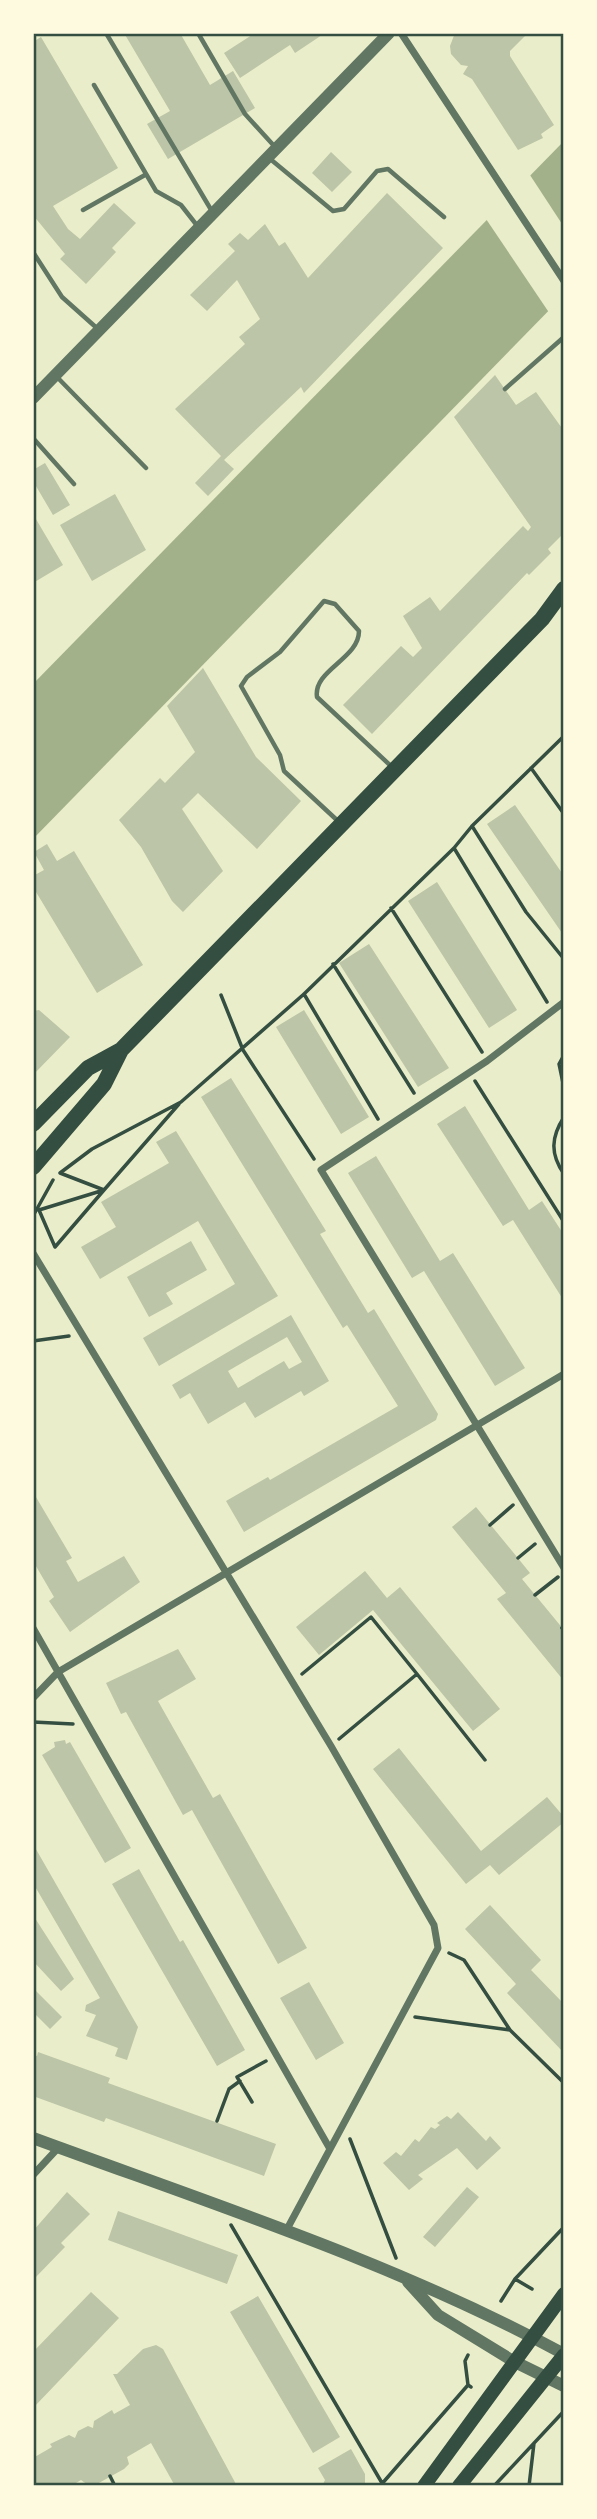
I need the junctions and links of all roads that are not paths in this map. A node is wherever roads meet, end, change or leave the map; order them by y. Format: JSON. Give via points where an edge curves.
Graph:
{"nodes":[{"id":1,"x":106,"y":33,"type":"edge"},
{"id":2,"x":198,"y":33,"type":"edge"},
{"id":3,"x":389,"y":33,"type":"edge"},
{"id":4,"x":401,"y":33,"type":"edge"},
{"id":5,"x":94,"y":85,"type":"dead end"},
{"id":6,"x":273,"y":153,"type":"junction"},
{"id":7,"x":145,"y":175,"type":"junction"},
{"id":8,"x":83,"y":210,"type":"dead end"},
{"id":9,"x":213,"y":214,"type":"junction"},
{"id":10,"x":444,"y":217,"type":"dead end"},
{"id":11,"x":200,"y":228,"type":"junction"},
{"id":12,"x":33,"y":252,"type":"edge"},
{"id":13,"x":564,"y":281,"type":"edge"},
{"id":14,"x":99,"y":330,"type":"junction"},
{"id":15,"x":564,"y":337,"type":"edge"},
{"id":16,"x":55,"y":375,"type":"junction"},
{"id":17,"x":505,"y":389,"type":"dead end"},
{"id":18,"x":33,"y":398,"type":"edge"},
{"id":19,"x":33,"y":438,"type":"edge"},
{"id":20,"x":146,"y":468,"type":"dead end"},
{"id":21,"x":74,"y":484,"type":"dead end"},
{"id":22,"x":564,"y":589,"type":"edge"},
{"id":23,"x":564,"y":603,"type":"edge"},
{"id":24,"x":542,"y":619,"type":"junction"},
{"id":25,"x":395,"y":770,"type":"junction"},
{"id":26,"x":342,"y":824,"type":"junction"},
{"id":27,"x":564,"y":1002,"type":"edge"},
{"id":28,"x":121,"y":1050,"type":"junction"},
{"id":29,"x":33,"y":1124,"type":"edge"},
{"id":30,"x":33,"y":1167,"type":"edge"},
{"id":31,"x":33,"y":1253,"type":"edge"},
{"id":32,"x":564,"y":1374,"type":"edge"},
{"id":33,"x":475,"y":1425,"type":"junction"},
{"id":34,"x":564,"y":1571,"type":"edge"},
{"id":35,"x":227,"y":1574,"type":"junction"},
{"id":36,"x":33,"y":1628,"type":"edge"},
{"id":37,"x":58,"y":1671,"type":"junction"},
{"id":38,"x":33,"y":1698,"type":"edge"},
{"id":39,"x":33,"y":2138,"type":"edge"},
{"id":40,"x":60,"y":2147,"type":"junction"},
{"id":41,"x":330,"y":2149,"type":"junction"},
{"id":42,"x":33,"y":2175,"type":"edge"},
{"id":43,"x":285,"y":2232,"type":"junction"},
{"id":44,"x":407,"y":2281,"type":"junction"},
{"id":45,"x":564,"y":2294,"type":"edge"},
{"id":46,"x":531,"y":2337,"type":"junction"},
{"id":47,"x":564,"y":2355,"type":"edge"},
{"id":48,"x":513,"y":2361,"type":"junction"},
{"id":49,"x":546,"y":2378,"type":"junction"},
{"id":50,"x":564,"y":2386,"type":"edge"},
{"id":51,"x":424,"y":2486,"type":"edge"},
{"id":52,"x":459,"y":2486,"type":"edge"}],
"edges":[{"from":1,"to":9,"type":"lane"},
{"from":2,"to":6,"type":"lane"},
{"from":3,"to":6,"type":"street"},
{"from":4,"to":13,"type":"street"},
{"from":5,"to":7,"type":"lane"},
{"from":6,"to":9,"type":"street"},
{"from":6,"to":10,"type":"lane","via":[[334,211],[344,209],[377,171],[388,169]]},
{"from":7,"to":8,"type":"lane"},
{"from":7,"to":11,"type":"lane","via":[[156,191],[181,205]]},
{"from":9,"to":11,"type":"street"},
{"from":11,"to":14,"type":"street"},
{"from":12,"to":14,"type":"lane","via":[[62,297]]},
{"from":14,"to":16,"type":"street"},
{"from":15,"to":17,"type":"lane"},
{"from":16,"to":18,"type":"street"},
{"from":16,"to":20,"type":"lane"},
{"from":19,"to":21,"type":"lane"},
{"from":22,"to":24,"type":"main road"},
{"from":23,"to":24,"type":"main road"},
{"from":24,"to":25,"type":"main road"},
{"from":25,"to":26,"type":"main road"},
{"from":25,"to":26,"type":"lane","via":[[317,697],[318,686],[359,637],[359,631],[335,604],[324,601],[242,687],[280,755],[284,771]]},
{"from":26,"to":28,"type":"main road"},
{"from":27,"to":33,"type":"street","via":[[487,1061],[321,1170]]},
{"from":28,"to":29,"type":"main road","via":[[88,1068]]},
{"from":28,"to":30,"type":"main road","via":[[104,1084]]},
{"from":31,"to":35,"type":"street"},
{"from":32,"to":33,"type":"street"},
{"from":33,"to":34,"type":"street"},
{"from":33,"to":35,"type":"street"},
{"from":35,"to":37,"type":"street"},
{"from":35,"to":41,"type":"street","via":[[434,1925],[439,1948]]},
{"from":36,"to":37,"type":"street"},
{"from":37,"to":38,"type":"street"},
{"from":37,"to":41,"type":"street"},
{"from":39,"to":40,"type":"street"},
{"from":40,"to":42,"type":"street"},
{"from":40,"to":43,"type":"street"},
{"from":41,"to":43,"type":"street"},
{"from":43,"to":44,"type":"street"},
{"from":44,"to":46,"type":"street","via":[[448,2294]]},
{"from":44,"to":48,"type":"street","via":[[438,2315]]},
{"from":45,"to":46,"type":"main road"},
{"from":46,"to":47,"type":"street"},
{"from":46,"to":48,"type":"main road"},
{"from":47,"to":49,"type":"main road"},
{"from":48,"to":49,"type":"street"},
{"from":48,"to":51,"type":"main road"},
{"from":49,"to":50,"type":"street"},
{"from":49,"to":52,"type":"main road"}]}
